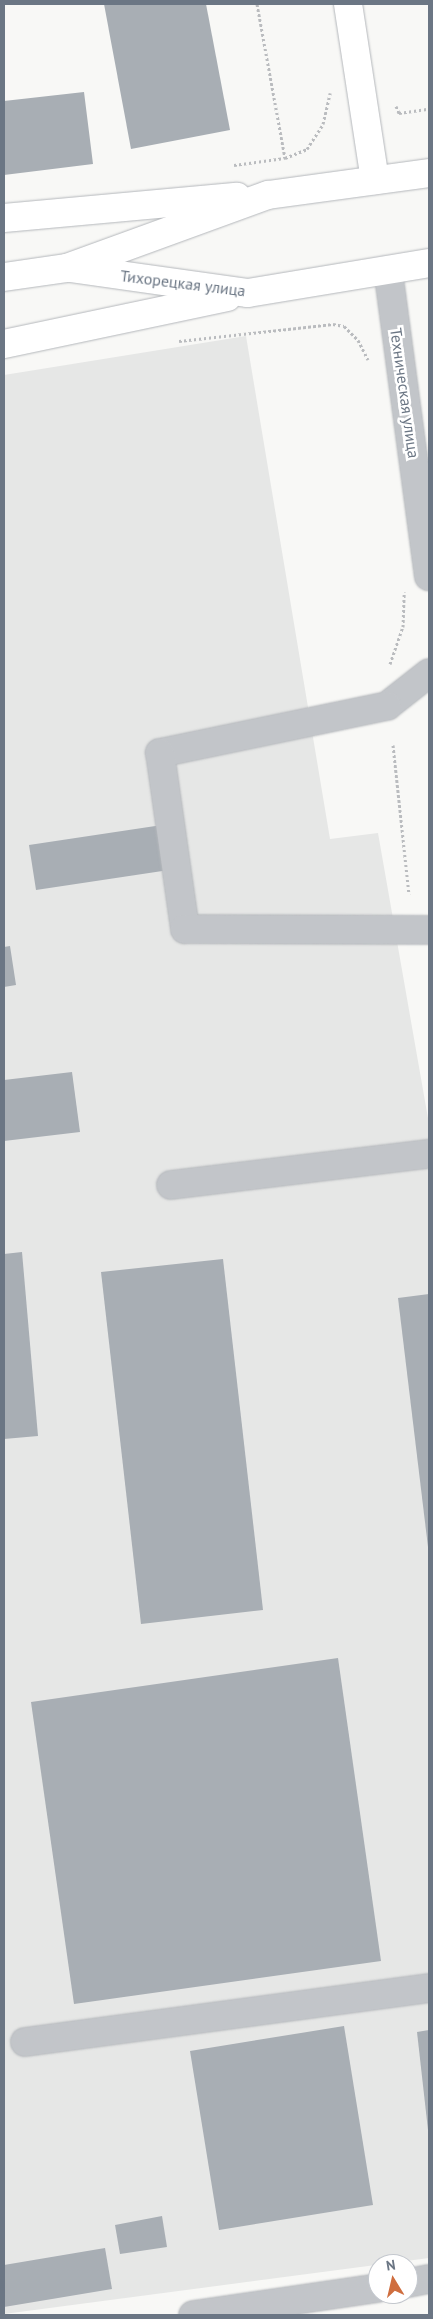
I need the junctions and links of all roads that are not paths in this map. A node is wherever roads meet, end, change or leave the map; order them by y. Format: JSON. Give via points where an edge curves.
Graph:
{"nodes":[{"id":1,"x":348,"y":4,"type":"edge"},
{"id":2,"x":429,"y":173,"type":"edge"},
{"id":3,"x":375,"y":180,"type":"junction"},
{"id":4,"x":268,"y":195,"type":"junction"},
{"id":5,"x":4,"y":218,"type":"edge"},
{"id":6,"x":429,"y":263,"type":"edge"},
{"id":7,"x":67,"y":268,"type":"junction"},
{"id":8,"x":388,"y":270,"type":"junction"},
{"id":9,"x":4,"y":277,"type":"edge"},
{"id":10,"x":248,"y":293,"type":"junction"},
{"id":11,"x":4,"y":344,"type":"edge"},
{"id":12,"x":429,"y":576,"type":"edge"},
{"id":13,"x":429,"y":673,"type":"edge"},
{"id":14,"x":429,"y":930,"type":"edge"},
{"id":15,"x":429,"y":1154,"type":"edge"},
{"id":16,"x":171,"y":1185,"type":"dead end"},
{"id":17,"x":429,"y":1988,"type":"edge"},
{"id":18,"x":25,"y":2042,"type":"dead end"},
{"id":19,"x":368,"y":2289,"type":"edge"},
{"id":20,"x":193,"y":2315,"type":"edge"}],
"edges":[{"from":1,"to":3,"type":"main road"},
{"from":2,"to":3,"type":"main road","name":"Тихорецкая улица"},
{"from":3,"to":4,"type":"main road","name":"Тихорецкая улица"},
{"from":4,"to":5,"type":"main road"},
{"from":4,"to":7,"type":"main road","name":"Тихорецкая улица"},
{"from":6,"to":8,"type":"main road","name":"Тихорецкая улица"},
{"from":7,"to":9,"type":"main road","name":"Тихорецкая улица"},
{"from":7,"to":10,"type":"main road","name":"Тихорецкая улица"},
{"from":8,"to":10,"type":"main road","name":"Тихорецкая улица"},
{"from":8,"to":12,"type":"street","name":"Техническая улица"},
{"from":10,"to":11,"type":"main road"},
{"from":13,"to":14,"type":"street","via":[[387,706],[160,753],[185,929]]},
{"from":15,"to":16,"type":"street"},
{"from":17,"to":18,"type":"street"},
{"from":19,"to":20,"type":"street"}]}
